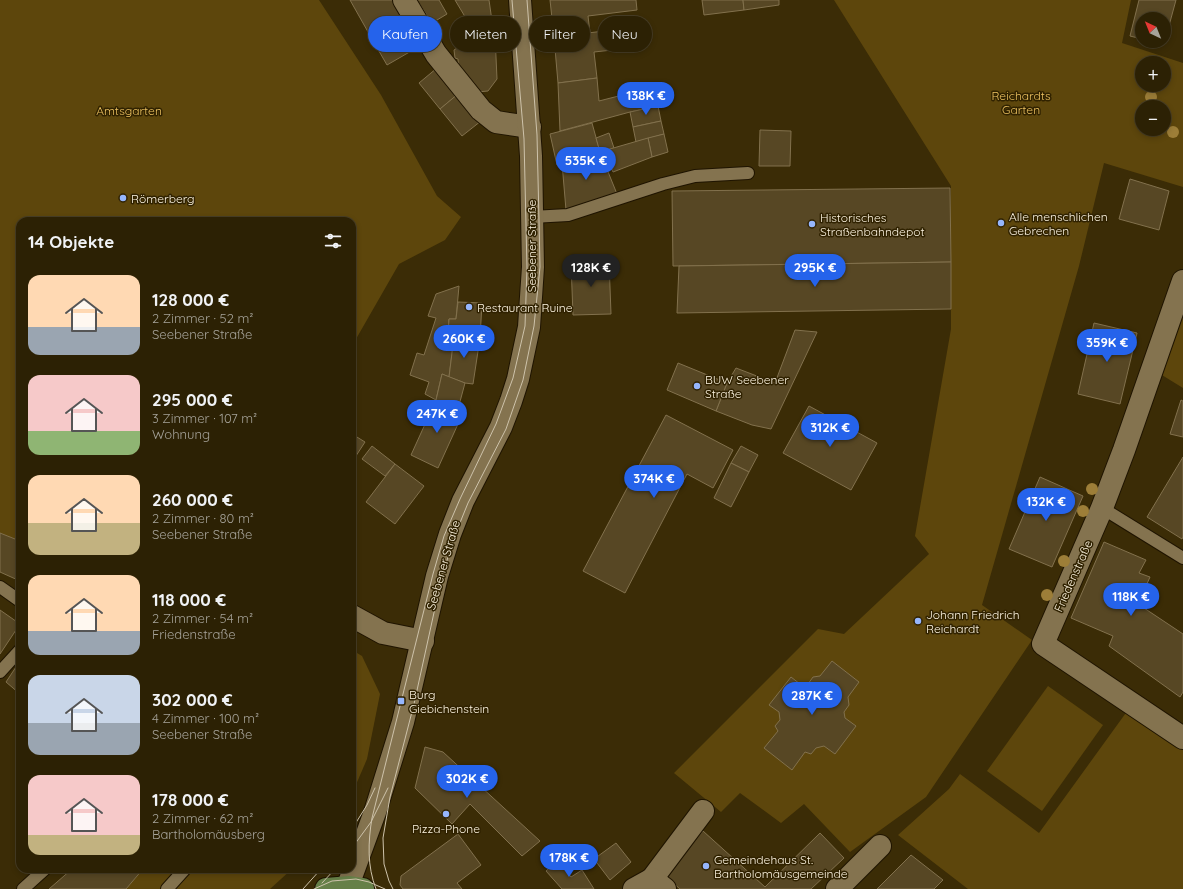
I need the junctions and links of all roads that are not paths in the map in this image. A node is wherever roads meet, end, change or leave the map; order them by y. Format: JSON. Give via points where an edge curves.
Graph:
{"nodes":[{"id":1,"x":404,"y":0,"type":"edge"},
{"id":2,"x":520,"y":0,"type":"edge"},
{"id":3,"x":530,"y":127,"type":"junction"},
{"id":4,"x":748,"y":173,"type":"dead end"},
{"id":5,"x":532,"y":217,"type":"junction"},
{"id":6,"x":1183,"y":281,"type":"edge"},
{"id":7,"x":1102,"y":508,"type":"junction"},
{"id":8,"x":1183,"y":558,"type":"edge"},
{"id":9,"x":0,"y":587,"type":"edge"},
{"id":10,"x":16,"y":598,"type":"edge"},
{"id":11,"x":356,"y":618,"type":"edge"},
{"id":12,"x":423,"y":641,"type":"junction"},
{"id":13,"x":16,"y":654,"type":"edge"},
{"id":14,"x":0,"y":672,"type":"edge"},
{"id":15,"x":1183,"y":738,"type":"edge"},
{"id":16,"x":703,"y":811,"type":"dead end"},
{"id":17,"x":880,"y":846,"type":"dead end"},
{"id":18,"x":356,"y":864,"type":"edge"},
{"id":19,"x":41,"y":873,"type":"edge"},
{"id":20,"x":181,"y":873,"type":"edge"},
{"id":21,"x":353,"y":873,"type":"edge"},
{"id":22,"x":651,"y":886,"type":"edge"},
{"id":23,"x":356,"y":888,"type":"edge"},
{"id":24,"x":23,"y":889,"type":"edge"},
{"id":25,"x":167,"y":889,"type":"edge"},
{"id":26,"x":326,"y":889,"type":"edge"},
{"id":27,"x":837,"y":889,"type":"edge"}],
"edges":[{"from":1,"to":3,"type":"street","via":[[436,54],[481,110],[496,122]]},
{"from":2,"to":3,"type":"street","name":"Seebener Straße"},
{"from":3,"to":5,"type":"street","name":"Seebener Straße"},
{"from":4,"to":5,"type":"lane","via":[[695,176],[568,215]]},
{"from":5,"to":12,"type":"street","name":"Seebener Straße","via":[[533,267],[529,327],[518,379],[501,427],[463,501],[450,534]]},
{"from":6,"to":7,"type":"street","name":"Friedenstraße"},
{"from":7,"to":8,"type":"lane"},
{"from":7,"to":15,"type":"street","name":"Friedenstraße","via":[[1043,644]]},
{"from":9,"to":10,"type":"lane"},
{"from":11,"to":12,"type":"street","via":[[383,633]]},
{"from":12,"to":18,"type":"street","name":"Seebener Straße","via":[[404,722]]},
{"from":13,"to":14,"type":"lane"},
{"from":16,"to":22,"type":"street"},
{"from":17,"to":27,"type":"street"},
{"from":19,"to":24,"type":"lane"},
{"from":20,"to":25,"type":"lane"},
{"from":21,"to":23,"type":"street","name":"Seebener Straße","via":[[350,880]]},
{"from":23,"to":26,"type":"main road"}]}
